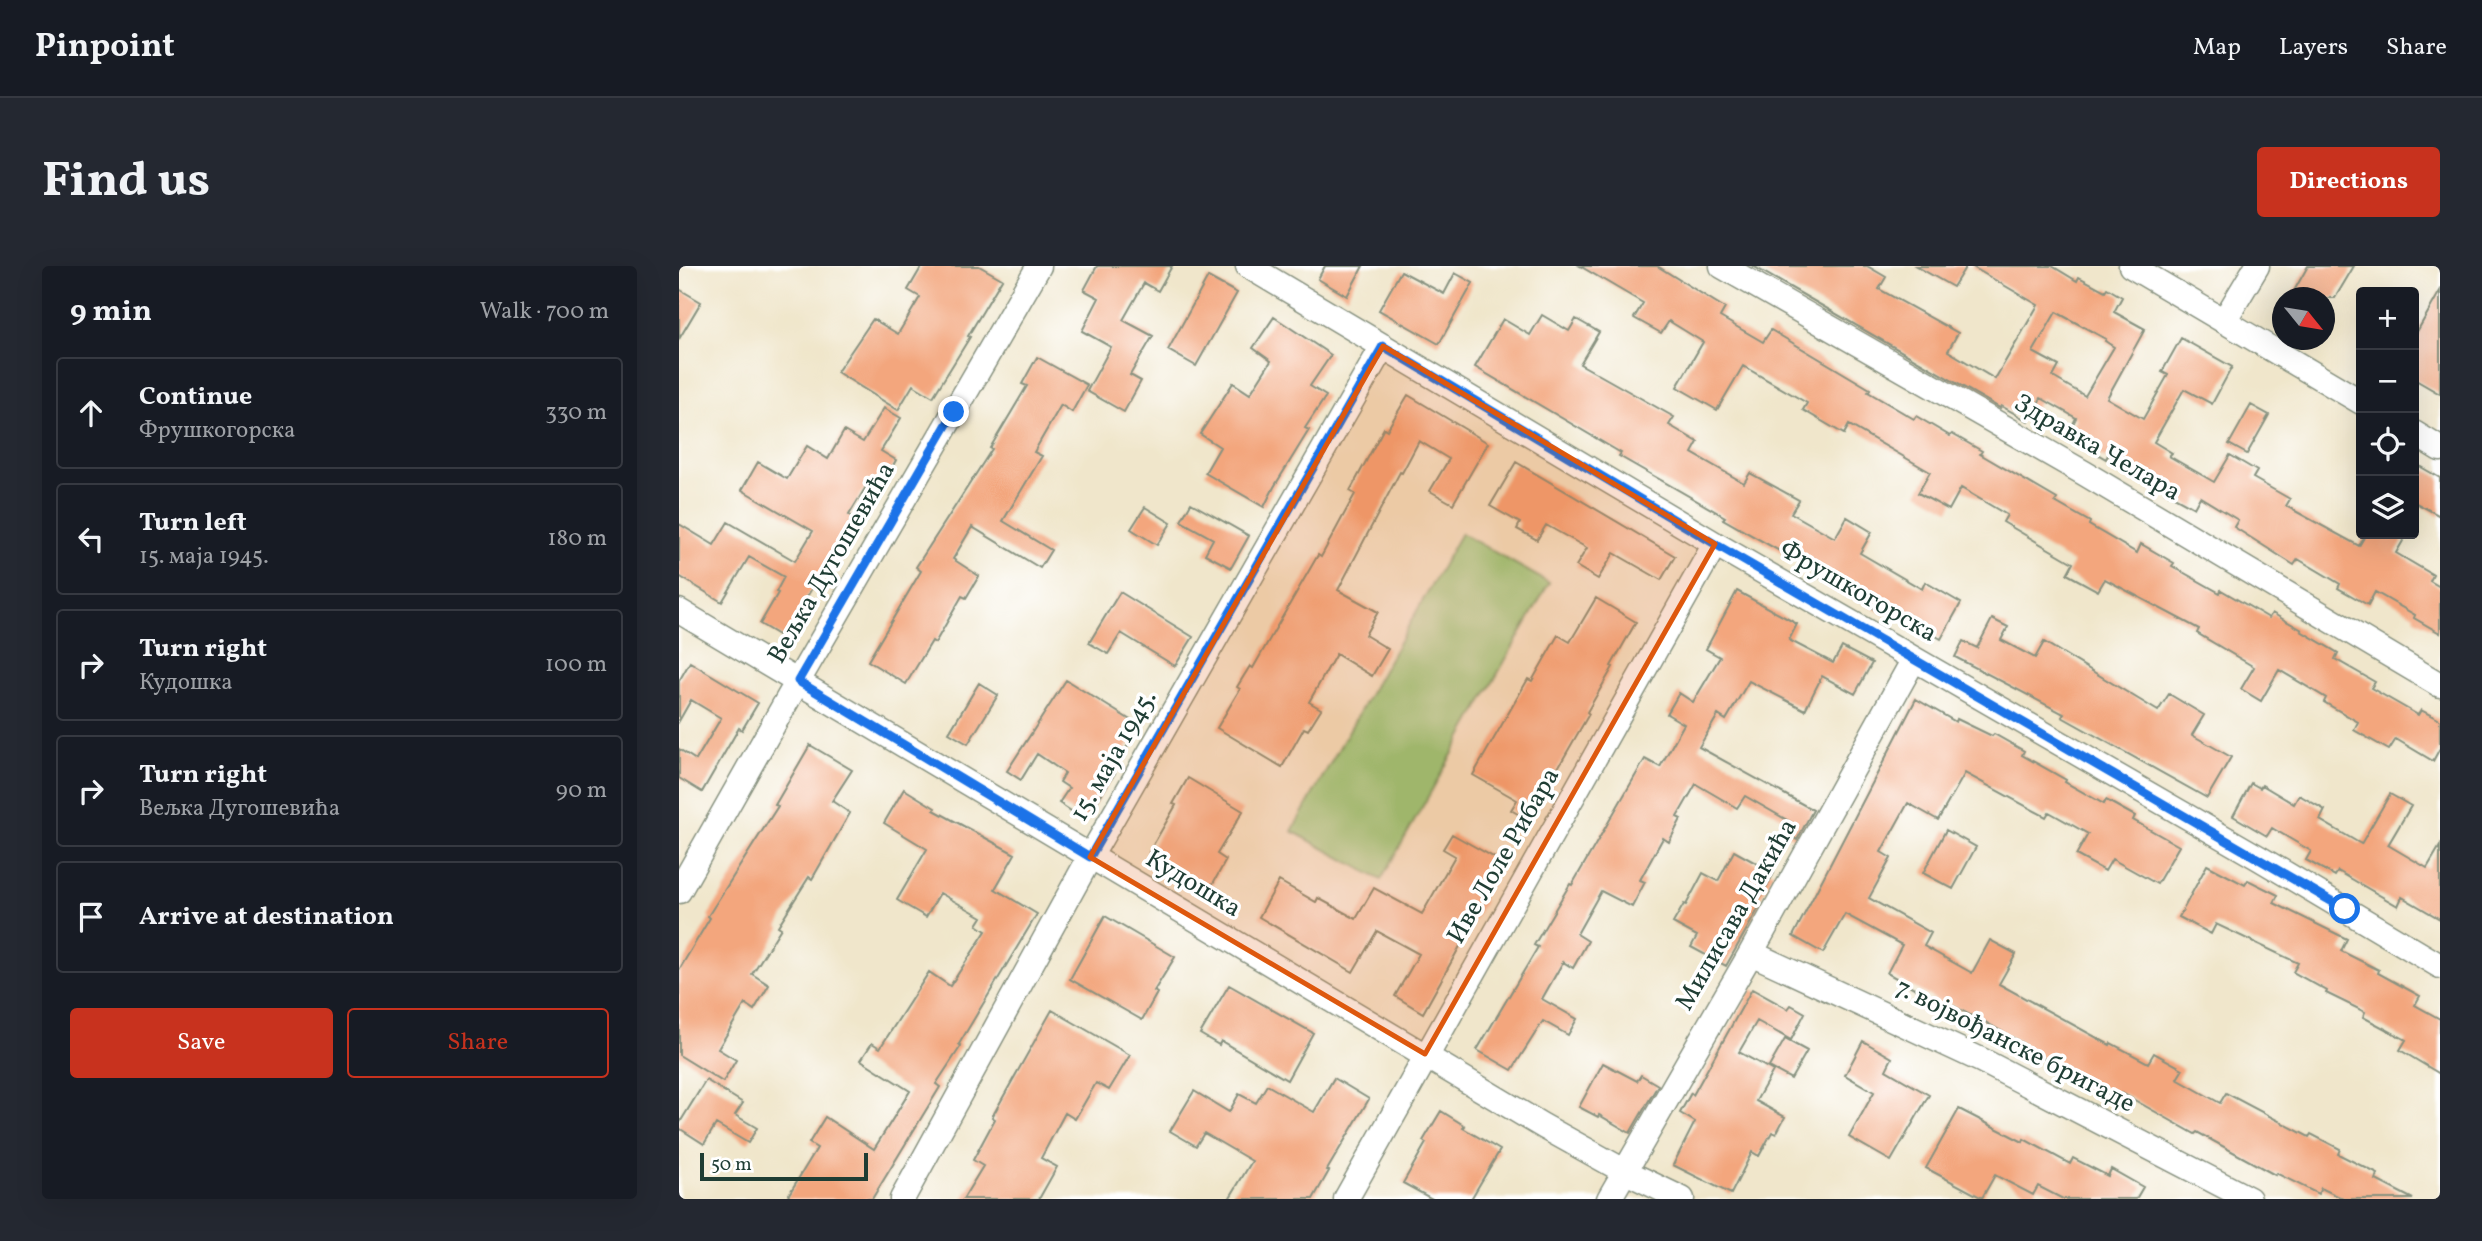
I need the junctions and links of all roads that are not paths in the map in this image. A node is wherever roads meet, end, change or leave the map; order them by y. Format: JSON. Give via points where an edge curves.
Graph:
{"nodes":[{"id":1,"x":1039,"y":266,"type":"edge"},
{"id":2,"x":1248,"y":266,"type":"edge"},
{"id":3,"x":1722,"y":266,"type":"edge"},
{"id":4,"x":2131,"y":266,"type":"edge"},
{"id":5,"x":2257,"y":266,"type":"edge"},
{"id":6,"x":2224,"y":321,"type":"junction"},
{"id":7,"x":1383,"y":346,"type":"junction"},
{"id":8,"x":2356,"y":399,"type":"edge"},
{"id":9,"x":2419,"y":436,"type":"edge"},
{"id":10,"x":2440,"y":449,"type":"edge"},
{"id":11,"x":1715,"y":544,"type":"junction"},
{"id":12,"x":679,"y":611,"type":"edge"},
{"id":13,"x":1914,"y":659,"type":"junction"},
{"id":14,"x":798,"y":681,"type":"junction"},
{"id":15,"x":2440,"y":685,"type":"edge"},
{"id":16,"x":1090,"y":857,"type":"junction"},
{"id":17,"x":679,"y":891,"type":"edge"},
{"id":18,"x":1751,"y":953,"type":"junction"},
{"id":19,"x":2440,"y":966,"type":"edge"},
{"id":20,"x":1425,"y":1054,"type":"junction"},
{"id":21,"x":1624,"y":1171,"type":"junction"},
{"id":22,"x":902,"y":1199,"type":"edge"},
{"id":23,"x":1346,"y":1199,"type":"edge"},
{"id":24,"x":1609,"y":1199,"type":"edge"},
{"id":25,"x":1682,"y":1199,"type":"edge"},
{"id":26,"x":2249,"y":1199,"type":"edge"}],
"edges":[{"from":1,"to":14,"type":"street","name":"Вељка Дугошевића"},
{"from":2,"to":7,"type":"street","name":"Фрушкогорска"},
{"from":3,"to":15,"type":"street","name":"Здравка Челара"},
{"from":4,"to":6,"type":"street"},
{"from":5,"to":6,"type":"street"},
{"from":6,"to":8,"type":"street"},
{"from":7,"to":11,"type":"street","name":"Фрушкогорска"},
{"from":7,"to":16,"type":"street","name":"15. маја 1945."},
{"from":9,"to":10,"type":"street"},
{"from":11,"to":13,"type":"street","name":"Фрушкогорска"},
{"from":11,"to":20,"type":"street","name":"Иве Лоле Рибара"},
{"from":12,"to":14,"type":"street","name":"Кудошка"},
{"from":13,"to":18,"type":"street","name":"Милисава Дакића"},
{"from":13,"to":19,"type":"street","name":"Фрушкогорска"},
{"from":14,"to":16,"type":"street","name":"Кудошка"},
{"from":14,"to":17,"type":"street","name":"Вељка Дугошевића"},
{"from":16,"to":20,"type":"street","name":"Кудошка"},
{"from":16,"to":22,"type":"street","name":"15. маја 1945."},
{"from":18,"to":21,"type":"street","name":"Милисава Дакића"},
{"from":18,"to":26,"type":"street","name":"7. војвођанске бригаде","via":[[1981,1060]]},
{"from":20,"to":21,"type":"street","name":"Кудошка"},
{"from":20,"to":23,"type":"street","name":"Иве Лоле Рибара"},
{"from":21,"to":24,"type":"street","name":"Милисава Дакића"},
{"from":21,"to":25,"type":"street","name":"Кудошка"}]}
